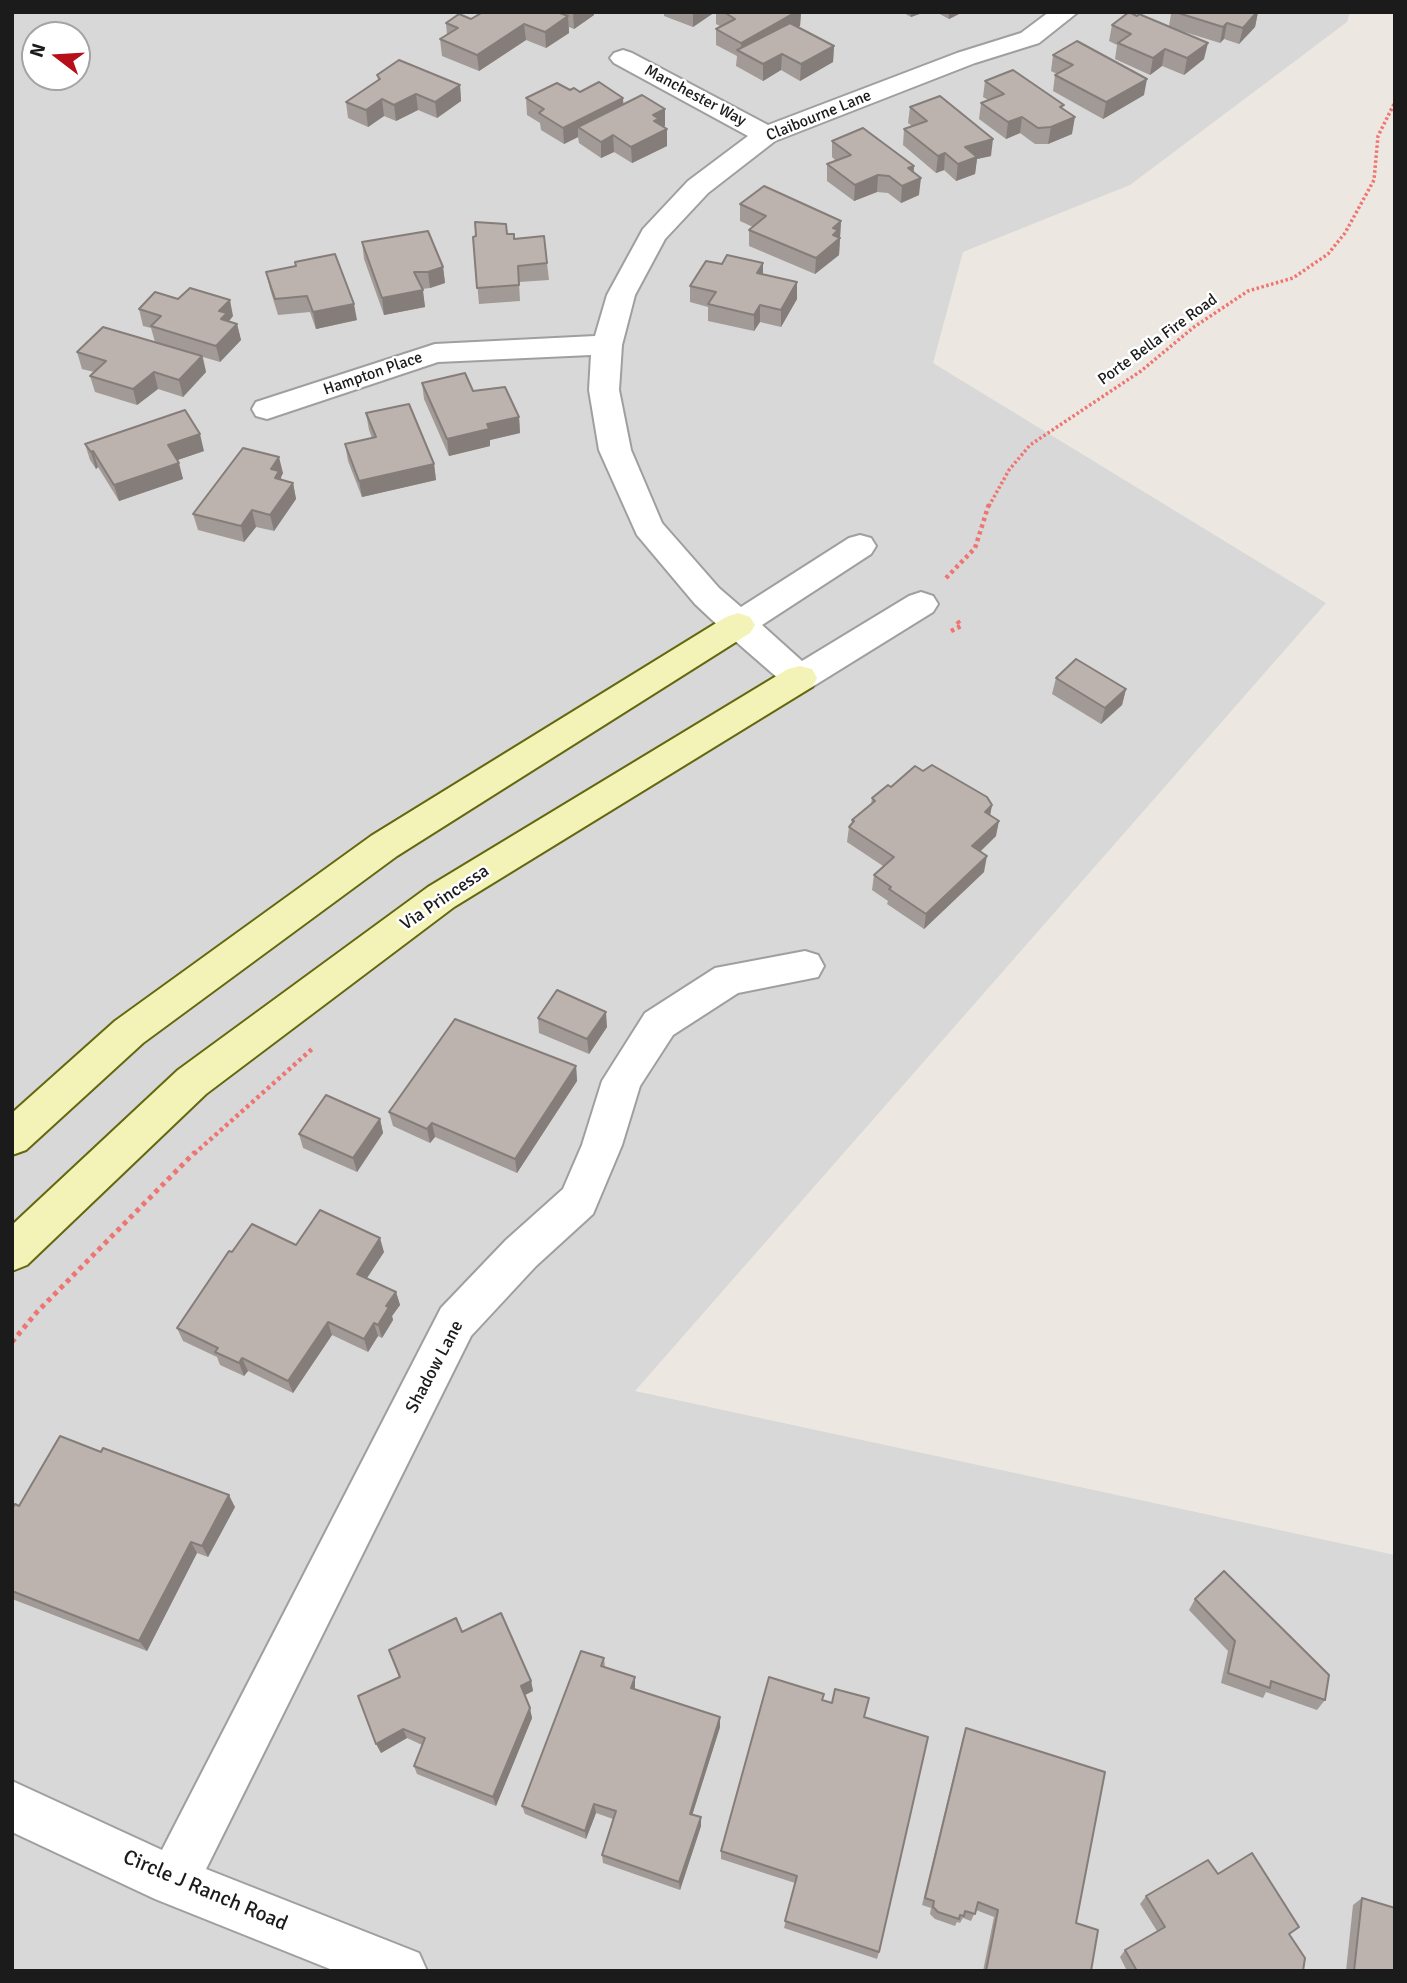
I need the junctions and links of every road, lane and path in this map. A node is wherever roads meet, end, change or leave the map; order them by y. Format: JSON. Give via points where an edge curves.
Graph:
{"nodes":[{"id":1,"x":1066,"y":12,"type":"edge"},
{"id":2,"x":623,"y":58,"type":"dead end"},
{"id":3,"x":1395,"y":102,"type":"edge"},
{"id":4,"x":766,"y":135,"type":"junction"},
{"id":5,"x":607,"y":345,"type":"junction"},
{"id":6,"x":267,"y":410,"type":"dead end"},
{"id":7,"x":860,"y":546,"type":"dead end"},
{"id":8,"x":928,"y":596,"type":"junction"},
{"id":9,"x":738,"y":625,"type":"junction"},
{"id":10,"x":949,"y":632,"type":"dead end"},
{"id":11,"x":800,"y":678,"type":"junction"},
{"id":12,"x":805,"y":965,"type":"dead end"},
{"id":13,"x":313,"y":1048,"type":"dead end"},
{"id":14,"x":12,"y":1138,"type":"edge"},
{"id":15,"x":12,"y":1252,"type":"edge"},
{"id":16,"x":12,"y":1342,"type":"edge"},
{"id":17,"x":12,"y":1806,"type":"edge"},
{"id":18,"x":173,"y":1881,"type":"junction"},
{"id":19,"x":401,"y":1971,"type":"edge"}],
"edges":[{"from":1,"to":4,"type":"street","name":"Claibourne Lane","via":[[1030,38],[965,58]]},
{"from":2,"to":4,"type":"street","name":"Manchester Way"},
{"from":3,"to":8,"type":"path","name":"Porte Bella Fire Road","via":[[1378,136],[1374,180],[1328,254],[1293,278],[1248,291],[1194,327],[1141,371],[1030,445],[989,505],[975,548]]},
{"from":4,"to":5,"type":"street","name":"Claibourne Lane","via":[[698,187],[653,235],[621,295]]},
{"from":5,"to":6,"type":"street","name":"Hampton Place","via":[[435,353]]},
{"from":5,"to":9,"type":"street","name":"Claibourne Lane","via":[[604,390],[615,450],[649,527]]},
{"from":7,"to":9,"type":"street"},
{"from":8,"to":10,"type":"path","via":[[961,625]]},
{"from":8,"to":11,"type":"street","name":"Via Princessa"},
{"from":9,"to":11,"type":"street","name":"Claibourne Lane"},
{"from":9,"to":14,"type":"street","via":[[384,846],[129,1032]]},
{"from":11,"to":15,"type":"street","name":"Via Princessa","via":[[441,897],[192,1082]]},
{"from":12,"to":18,"type":"street","name":"Shadow Lane","via":[[729,979],[659,1024],[622,1081],[578,1201],[456,1322]]},
{"from":13,"to":16,"type":"path","via":[[207,1140]]},
{"from":17,"to":18,"type":"street","name":"Circle J Ranch Road"},
{"from":18,"to":19,"type":"street","name":"Circle J Ranch Road"}]}
